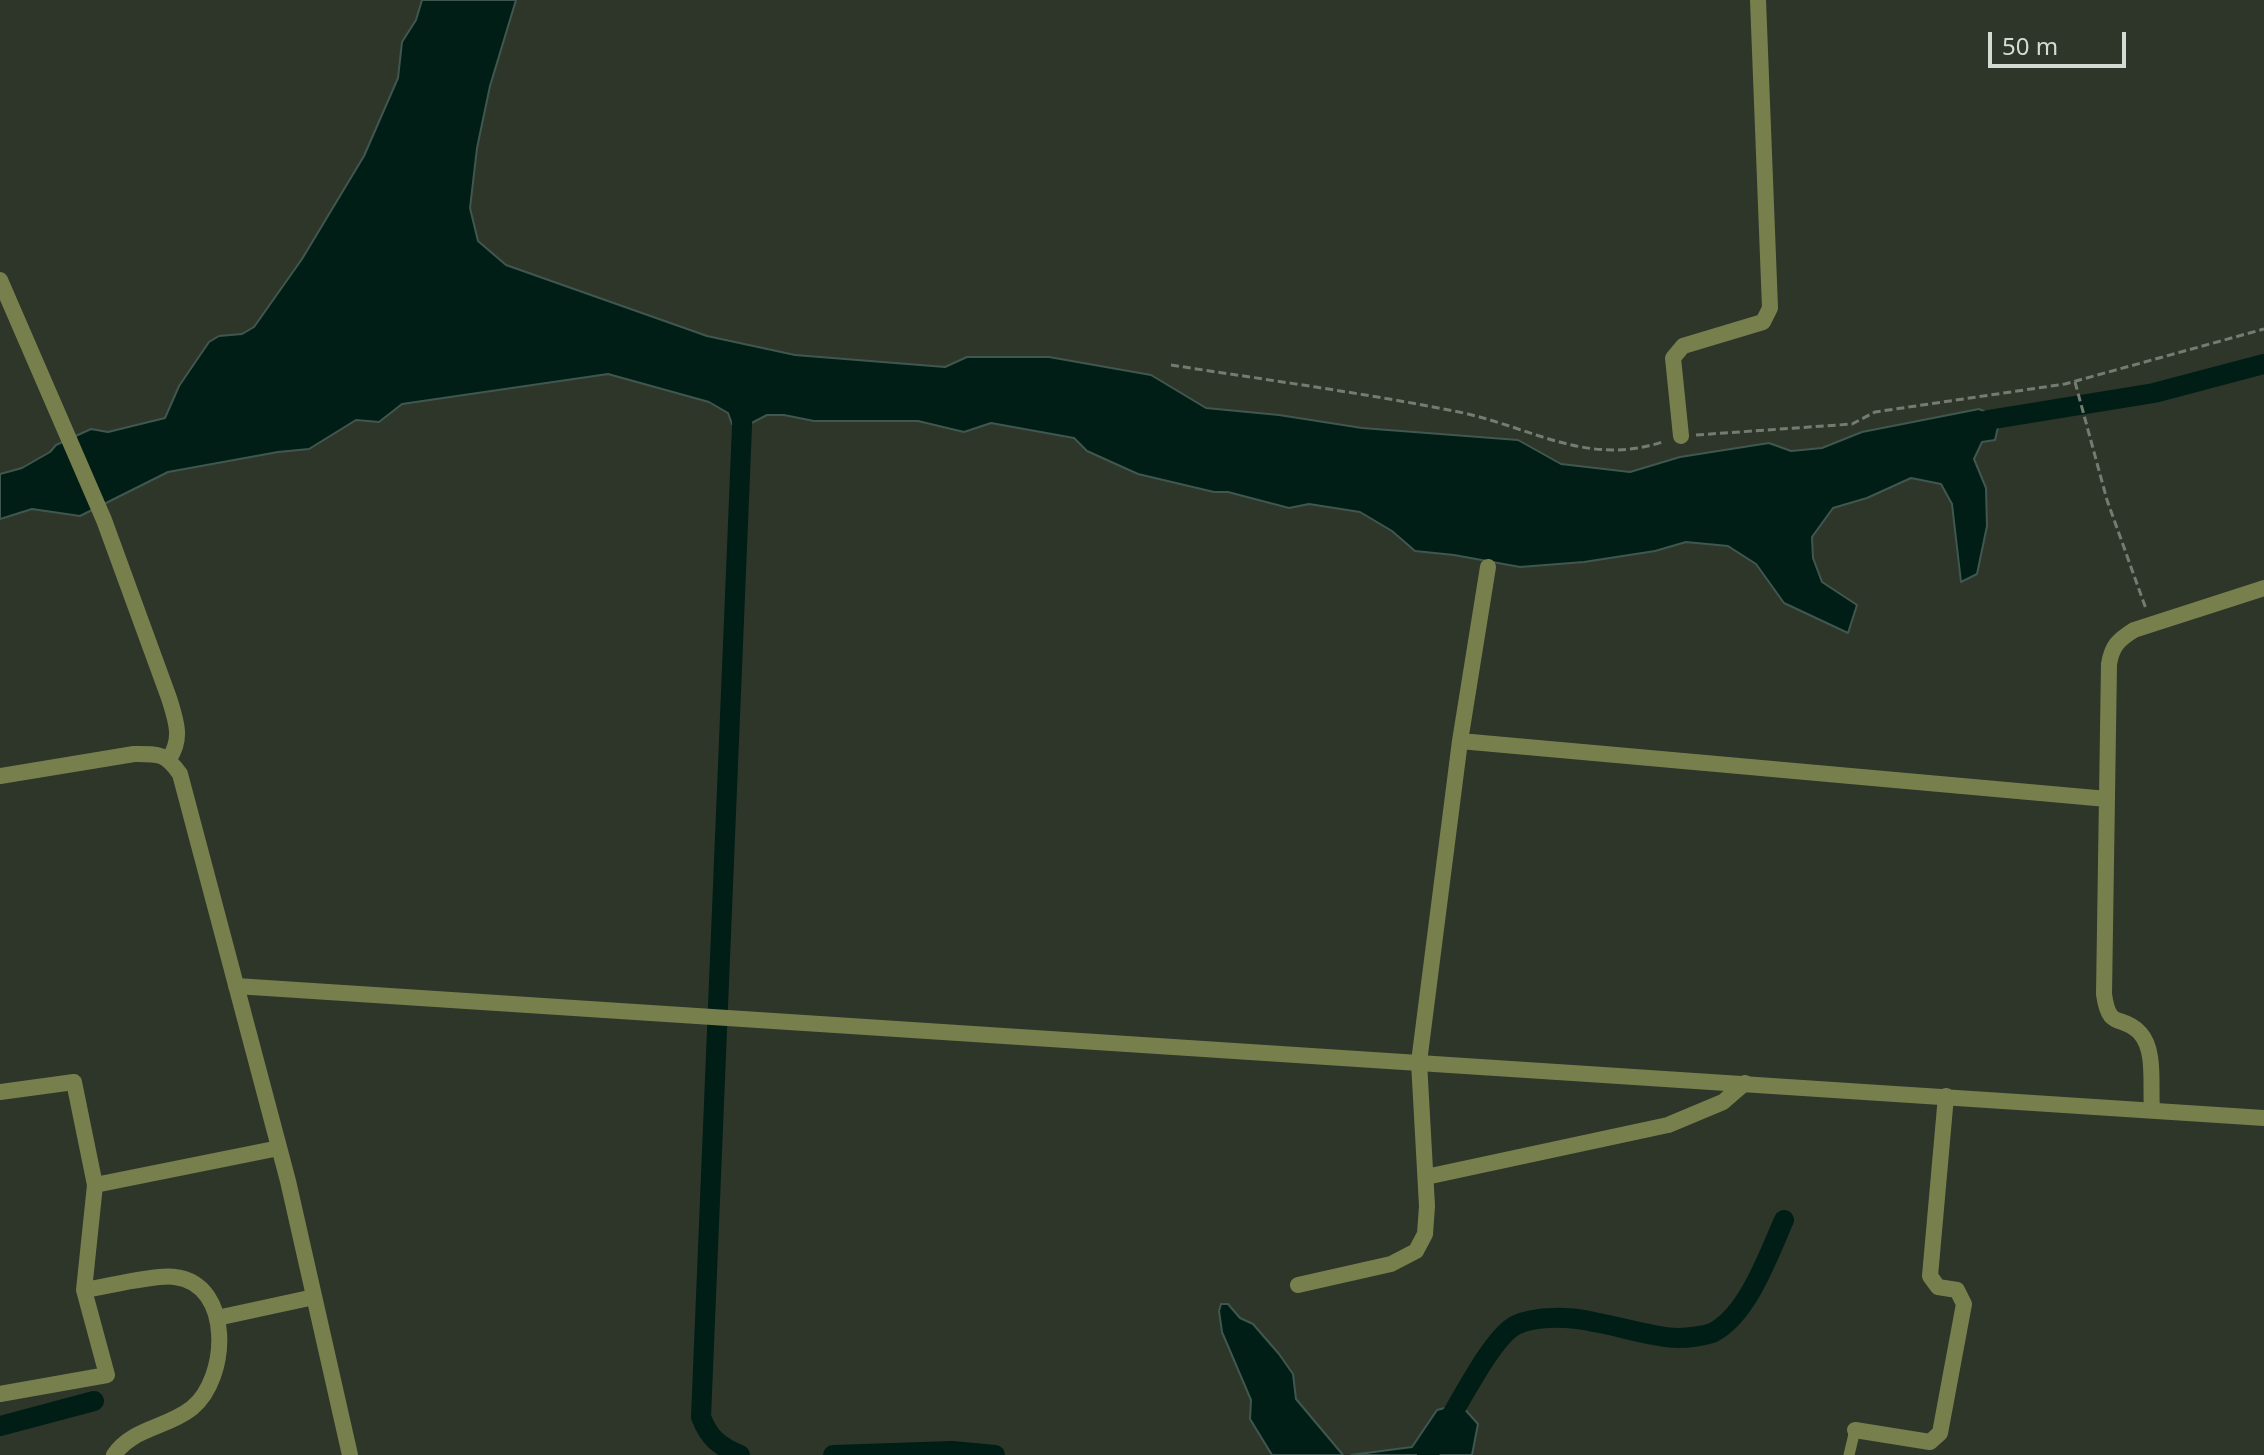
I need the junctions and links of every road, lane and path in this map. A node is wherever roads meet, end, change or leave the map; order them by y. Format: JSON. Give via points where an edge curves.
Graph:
{"nodes":[{"id":1,"x":1758,"y":0,"type":"edge"},
{"id":2,"x":0,"y":280,"type":"edge"},
{"id":3,"x":2264,"y":329,"type":"edge"},
{"id":4,"x":1171,"y":365,"type":"dead end"},
{"id":5,"x":2075,"y":383,"type":"junction"},
{"id":6,"x":1681,"y":436,"type":"junction"},
{"id":7,"x":1488,"y":567,"type":"dead end"},
{"id":8,"x":2264,"y":588,"type":"edge"},
{"id":9,"x":2152,"y":624,"type":"junction"},
{"id":10,"x":1460,"y":741,"type":"junction"},
{"id":11,"x":169,"y":759,"type":"junction"},
{"id":12,"x":0,"y":776,"type":"edge"},
{"id":13,"x":2107,"y":799,"type":"junction"},
{"id":14,"x":236,"y":986,"type":"junction"},
{"id":15,"x":1419,"y":1062,"type":"junction"},
{"id":16,"x":1745,"y":1083,"type":"junction"},
{"id":17,"x":0,"y":1092,"type":"edge"},
{"id":18,"x":1946,"y":1096,"type":"junction"},
{"id":19,"x":2152,"y":1109,"type":"junction"},
{"id":20,"x":2264,"y":1118,"type":"edge"},
{"id":21,"x":279,"y":1148,"type":"junction"},
{"id":22,"x":1426,"y":1177,"type":"junction"},
{"id":23,"x":95,"y":1185,"type":"junction"},
{"id":24,"x":1298,"y":1285,"type":"dead end"},
{"id":25,"x":84,"y":1290,"type":"junction"},
{"id":26,"x":314,"y":1297,"type":"junction"},
{"id":27,"x":217,"y":1318,"type":"junction"},
{"id":28,"x":0,"y":1394,"type":"edge"},
{"id":29,"x":1855,"y":1430,"type":"joint"},
{"id":30,"x":114,"y":1455,"type":"edge"},
{"id":31,"x":350,"y":1455,"type":"edge"},
{"id":32,"x":1849,"y":1455,"type":"edge"}],
"edges":[{"from":1,"to":6,"type":"street","via":[[1770,308],[1763,322],[1683,346],[1673,358]]},
{"from":2,"to":11,"type":"street","via":[[99,509],[177,725],[178,741]]},
{"from":3,"to":5,"type":"path"},
{"from":4,"to":6,"type":"path","via":[[1461,412],[1564,444],[1611,452]]},
{"from":5,"to":6,"type":"path","via":[[1875,412],[1852,424]]},
{"from":5,"to":9,"type":"path","via":[[2107,500]]},
{"from":7,"to":10,"type":"street"},
{"from":8,"to":9,"type":"street"},
{"from":9,"to":13,"type":"street","via":[[2134,630],[2112,648]]},
{"from":10,"to":13,"type":"street"},
{"from":10,"to":15,"type":"street"},
{"from":11,"to":12,"type":"street","via":[[134,754]]},
{"from":11,"to":14,"type":"street","via":[[180,774]]},
{"from":13,"to":19,"type":"street","via":[[2106,1011],[2140,1033],[2148,1048]]},
{"from":14,"to":15,"type":"street"},
{"from":14,"to":21,"type":"street"},
{"from":15,"to":16,"type":"street"},
{"from":15,"to":22,"type":"street"},
{"from":16,"to":18,"type":"street"},
{"from":16,"to":22,"type":"street","via":[[1723,1102],[1668,1125]]},
{"from":17,"to":23,"type":"street","via":[[74,1082]]},
{"from":18,"to":19,"type":"street"},
{"from":18,"to":29,"type":"street","via":[[1930,1276],[1938,1287],[1957,1290],[1964,1304],[1940,1433],[1930,1442]]},
{"from":19,"to":20,"type":"street"},
{"from":21,"to":23,"type":"street"},
{"from":21,"to":26,"type":"street"},
{"from":22,"to":24,"type":"street","via":[[1425,1234],[1416,1251],[1391,1264]]},
{"from":23,"to":25,"type":"street"},
{"from":25,"to":27,"type":"street","via":[[173,1276],[201,1289]]},
{"from":25,"to":28,"type":"street","via":[[107,1375]]},
{"from":26,"to":27,"type":"street"},
{"from":26,"to":31,"type":"street"},
{"from":27,"to":30,"type":"street","via":[[218,1360],[193,1408],[125,1440]]},
{"from":29,"to":32,"type":"lane"}]}
